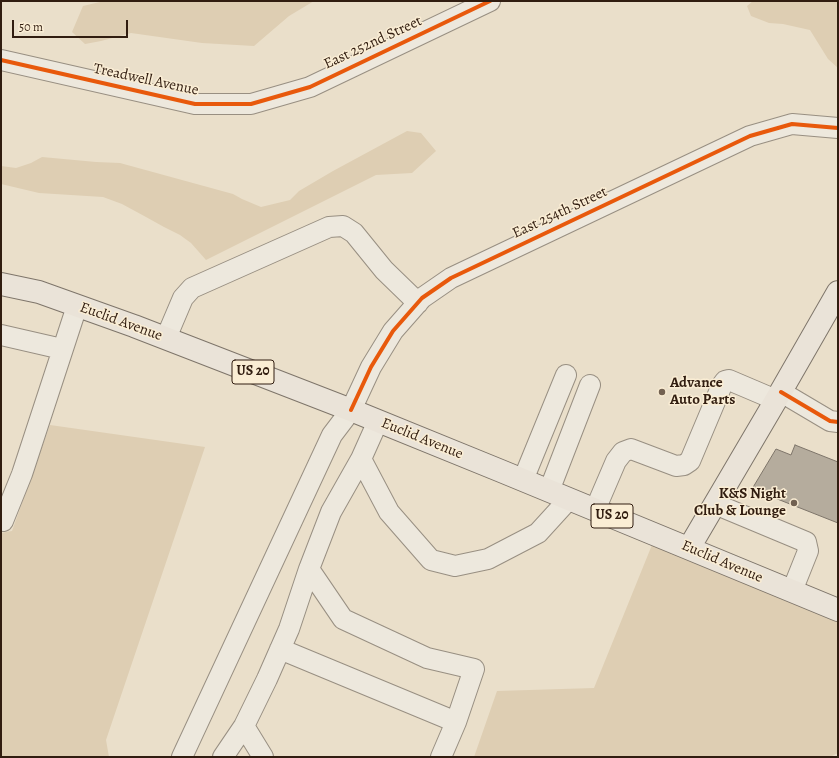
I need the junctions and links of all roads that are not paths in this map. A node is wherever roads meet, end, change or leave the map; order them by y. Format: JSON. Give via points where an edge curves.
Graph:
{"nodes":[{"id":1,"x":490,"y":1,"type":"edge"},
{"id":2,"x":1,"y":60,"type":"edge"},
{"id":3,"x":310,"y":87,"type":"joint"},
{"id":4,"x":838,"y":128,"type":"edge"},
{"id":5,"x":1,"y":284,"type":"edge"},
{"id":6,"x":838,"y":292,"type":"edge"},
{"id":7,"x":418,"y":303,"type":"junction"},
{"id":8,"x":77,"y":306,"type":"junction"},
{"id":9,"x":1,"y":335,"type":"edge"},
{"id":10,"x":166,"y":338,"type":"junction"},
{"id":11,"x":62,"y":349,"type":"junction"},
{"id":12,"x":566,"y":375,"type":"dead end"},
{"id":13,"x":590,"y":385,"type":"dead end"},
{"id":14,"x":778,"y":396,"type":"junction"},
{"id":15,"x":351,"y":410,"type":"junction"},
{"id":16,"x":378,"y":421,"type":"junction"},
{"id":17,"x":838,"y":422,"type":"edge"},
{"id":18,"x":361,"y":459,"type":"junction"},
{"id":19,"x":523,"y":480,"type":"junction"},
{"id":20,"x":559,"y":495,"type":"junction"},
{"id":21,"x":715,"y":504,"type":"junction"},
{"id":22,"x":595,"y":510,"type":"junction"},
{"id":23,"x":1,"y":520,"type":"edge"},
{"id":24,"x":689,"y":548,"type":"junction"},
{"id":25,"x":309,"y":569,"type":"junction"},
{"id":26,"x":792,"y":591,"type":"junction"},
{"id":27,"x":838,"y":610,"type":"edge"},
{"id":28,"x":280,"y":649,"type":"junction"},
{"id":29,"x":456,"y":722,"type":"junction"},
{"id":30,"x":244,"y":726,"type":"junction"},
{"id":31,"x":182,"y":757,"type":"edge"},
{"id":32,"x":223,"y":757,"type":"edge"},
{"id":33,"x":263,"y":757,"type":"edge"},
{"id":34,"x":441,"y":757,"type":"edge"}],
"edges":[{"from":1,"to":3,"type":"street","name":"East 252nd Street"},
{"from":2,"to":3,"type":"street","name":"Treadwell Avenue","via":[[195,104],[251,104]]},
{"from":4,"to":7,"type":"street","name":"East 254th Street","via":[[792,124],[750,136],[451,278]]},
{"from":5,"to":8,"type":"main road","name":"Euclid Avenue","number":"US 20","via":[[39,292]]},
{"from":6,"to":14,"type":"main road"},
{"from":7,"to":10,"type":"street","via":[[384,270],[354,233],[343,226],[329,227],[192,288],[183,298]]},
{"from":7,"to":15,"type":"street","name":"East 254th Street","via":[[393,331],[371,367]]},
{"from":8,"to":10,"type":"main road","name":"Euclid Avenue","number":"US 20"},
{"from":8,"to":11,"type":"street"},
{"from":9,"to":11,"type":"street"},
{"from":10,"to":15,"type":"main road","name":"Euclid Avenue","number":"US 20"},
{"from":11,"to":23,"type":"street","via":[[22,474],[3,521]]},
{"from":12,"to":19,"type":"street"},
{"from":13,"to":20,"type":"street"},
{"from":14,"to":17,"type":"street","via":[[830,421]]},
{"from":14,"to":21,"type":"main road"},
{"from":14,"to":22,"type":"street","via":[[729,380],[725,381],[690,461],[676,466],[631,449],[622,452]]},
{"from":15,"to":16,"type":"main road","name":"Euclid Avenue","number":"US 20"},
{"from":15,"to":31,"type":"street","name":"East 254th Street","via":[[332,435],[321,456]]},
{"from":16,"to":18,"type":"street"},
{"from":16,"to":19,"type":"main road","name":"Euclid Avenue","number":"US 20"},
{"from":18,"to":20,"type":"street","via":[[389,512],[431,560],[455,566],[488,559],[538,533]]},
{"from":18,"to":25,"type":"street","via":[[331,512]]},
{"from":19,"to":20,"type":"main road","name":"Euclid Avenue","number":"US 20"},
{"from":20,"to":22,"type":"main road","name":"Euclid Avenue","number":"US 20"},
{"from":21,"to":24,"type":"main road"},
{"from":21,"to":26,"type":"street","via":[[806,542],[808,551]]},
{"from":22,"to":24,"type":"main road","name":"Euclid Avenue","number":"US 20"},
{"from":24,"to":26,"type":"main road","name":"Euclid Avenue","number":"US 20"},
{"from":25,"to":28,"type":"street","via":[[290,629]]},
{"from":25,"to":29,"type":"street","via":[[343,619],[427,658],[474,669]]},
{"from":26,"to":27,"type":"main road","name":"Euclid Avenue","number":"US 20"},
{"from":28,"to":29,"type":"street"},
{"from":28,"to":30,"type":"street"},
{"from":29,"to":34,"type":"street"},
{"from":30,"to":32,"type":"street"},
{"from":30,"to":33,"type":"street"}]}
